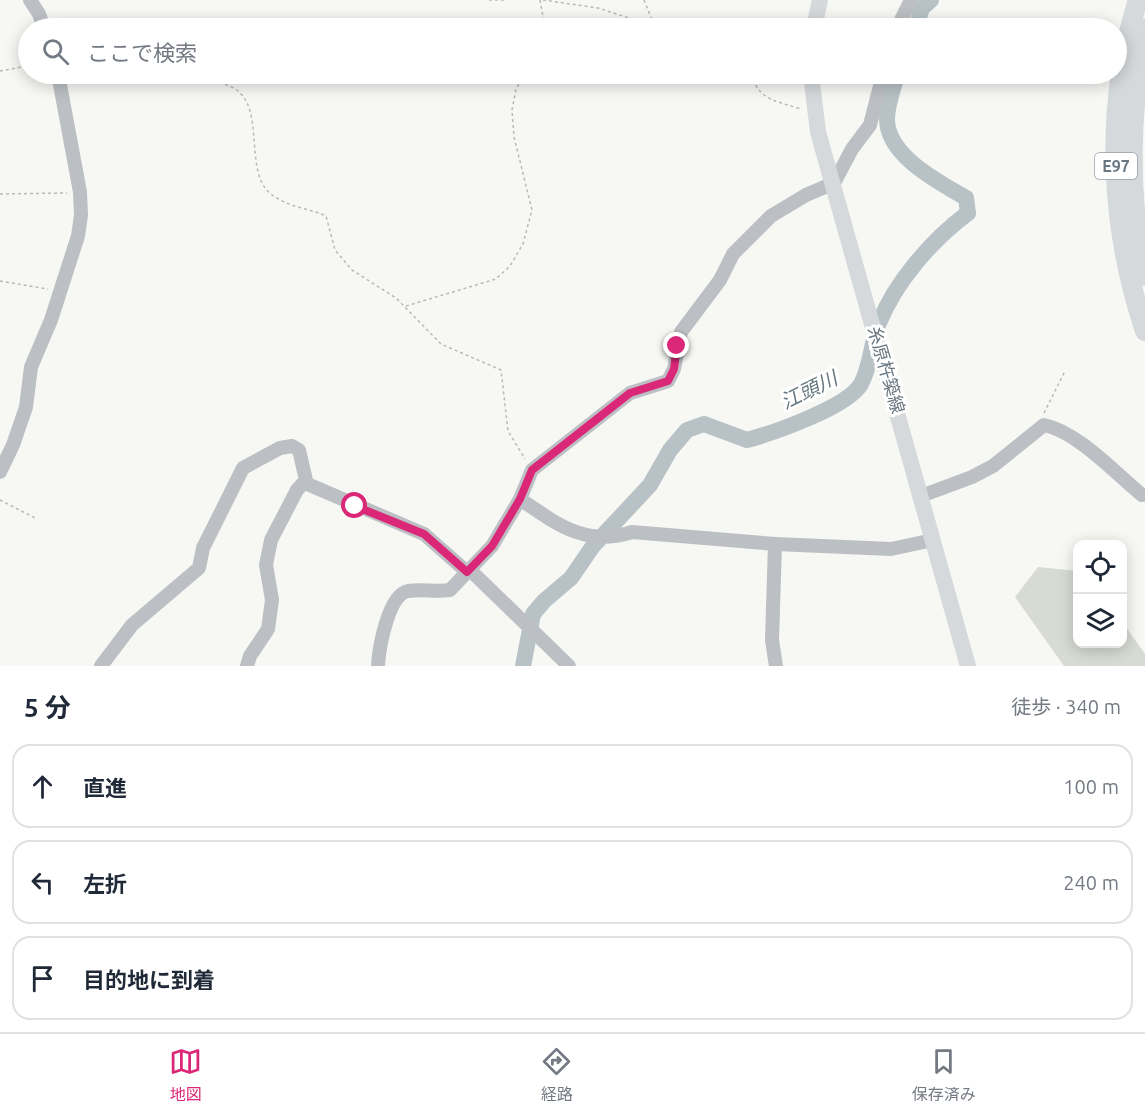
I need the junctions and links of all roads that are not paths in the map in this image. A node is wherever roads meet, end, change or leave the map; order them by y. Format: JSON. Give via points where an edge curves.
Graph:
{"nodes":[{"id":1,"x":30,"y":0,"type":"edge"},
{"id":2,"x":820,"y":0,"type":"edge"},
{"id":3,"x":911,"y":0,"type":"edge"},
{"id":4,"x":1138,"y":0,"type":"edge"},
{"id":5,"x":40,"y":18,"type":"edge"},
{"id":6,"x":816,"y":18,"type":"edge"},
{"id":7,"x":902,"y":18,"type":"edge"},
{"id":8,"x":1145,"y":28,"type":"edge"},
{"id":9,"x":1127,"y":47,"type":"edge"},
{"id":10,"x":60,"y":84,"type":"edge"},
{"id":11,"x":812,"y":84,"type":"edge"},
{"id":12,"x":880,"y":84,"type":"edge"},
{"id":13,"x":1121,"y":84,"type":"edge"},
{"id":14,"x":834,"y":183,"type":"junction"},
{"id":15,"x":1145,"y":276,"type":"edge"},
{"id":16,"x":1145,"y":331,"type":"edge"},
{"id":17,"x":0,"y":472,"type":"edge"},
{"id":18,"x":305,"y":483,"type":"junction"},
{"id":19,"x":1142,"y":495,"type":"dead end"},
{"id":20,"x":921,"y":496,"type":"junction"},
{"id":21,"x":520,"y":499,"type":"junction"},
{"id":22,"x":933,"y":540,"type":"junction"},
{"id":23,"x":775,"y":544,"type":"junction"},
{"id":24,"x":468,"y":571,"type":"junction"},
{"id":25,"x":101,"y":666,"type":"edge"},
{"id":26,"x":247,"y":666,"type":"edge"},
{"id":27,"x":378,"y":666,"type":"edge"},
{"id":28,"x":569,"y":666,"type":"edge"},
{"id":29,"x":776,"y":666,"type":"edge"},
{"id":30,"x":968,"y":666,"type":"edge"}],
"edges":[{"from":1,"to":5,"type":"street"},
{"from":2,"to":6,"type":"main road"},
{"from":3,"to":7,"type":"street"},
{"from":4,"to":9,"type":"highway","number":"E97"},
{"from":8,"to":15,"type":"highway","number":"E97","via":[[1132,127],[1131,190]]},
{"from":10,"to":17,"type":"street","via":[[80,192],[78,236],[31,367],[26,407]]},
{"from":11,"to":14,"type":"main road","name":"糸原杵築線","via":[[814,113]]},
{"from":12,"to":14,"type":"street","via":[[870,125]]},
{"from":13,"to":16,"type":"highway","number":"E97","via":[[1116,190],[1123,248]]},
{"from":14,"to":20,"type":"main road","name":"糸原杵築線"},
{"from":14,"to":21,"type":"street","via":[[771,216],[733,254],[720,280],[681,332],[668,381],[630,393],[532,470]]},
{"from":18,"to":24,"type":"street","via":[[424,534]]},
{"from":18,"to":25,"type":"street","via":[[305,467],[299,450],[292,446],[274,450],[243,468],[203,548],[199,568],[132,625]]},
{"from":18,"to":26,"type":"street","via":[[297,490],[271,540],[267,565],[272,600],[268,629]]},
{"from":19,"to":20,"type":"street","via":[[1078,442],[1061,430],[1044,425],[993,466]]},
{"from":20,"to":22,"type":"main road","name":"糸原杵築線"},
{"from":21,"to":23,"type":"street","via":[[562,528],[593,536],[614,538],[632,532]]},
{"from":21,"to":24,"type":"street","via":[[492,546]]},
{"from":22,"to":23,"type":"street","via":[[891,549]]},
{"from":22,"to":30,"type":"main road","name":"糸原杵築線"},
{"from":23,"to":29,"type":"street","via":[[772,633]]},
{"from":24,"to":27,"type":"street","via":[[450,590],[406,591],[398,596],[379,648]]},
{"from":24,"to":28,"type":"street"}]}
